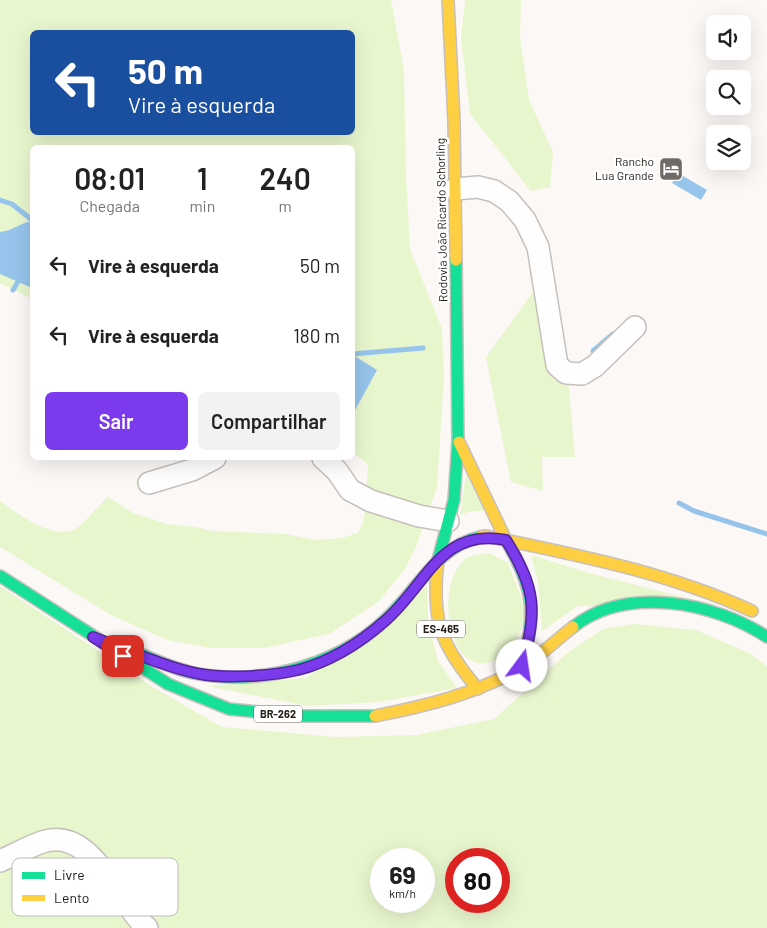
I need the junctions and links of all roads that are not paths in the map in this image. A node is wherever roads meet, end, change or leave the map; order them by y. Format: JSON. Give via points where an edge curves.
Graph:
{"nodes":[{"id":1,"x":448,"y":0,"type":"edge"},
{"id":2,"x":455,"y":189,"type":"junction"},
{"id":3,"x":634,"y":327,"type":"dead end"},
{"id":4,"x":458,"y":441,"type":"junction"},
{"id":5,"x":211,"y":460,"type":"edge"},
{"id":6,"x":325,"y":460,"type":"edge"},
{"id":7,"x":149,"y":483,"type":"dead end"},
{"id":8,"x":448,"y":521,"type":"junction"},
{"id":9,"x":506,"y":540,"type":"junction"},
{"id":10,"x":438,"y":560,"type":"junction"},
{"id":11,"x":0,"y":576,"type":"edge"},
{"id":12,"x":761,"y":617,"type":"dead end"},
{"id":13,"x":93,"y":637,"type":"junction"},
{"id":14,"x":767,"y":637,"type":"edge"},
{"id":15,"x":522,"y":666,"type":"junction"},
{"id":16,"x":478,"y":688,"type":"junction"},
{"id":17,"x":93,"y":858,"type":"edge"},
{"id":18,"x":0,"y":861,"type":"edge"},
{"id":19,"x":136,"y":916,"type":"edge"},
{"id":20,"x":147,"y":928,"type":"edge"}],
"edges":[{"from":1,"to":2,"type":"main road","name":"Rodovia João Ricardo Schorling","number":"ES-465"},
{"from":2,"to":3,"type":"street","via":[[478,187],[494,191],[509,201],[524,220],[538,247],[557,365],[566,373],[582,374],[595,366]]},
{"from":2,"to":4,"type":"main road","name":"Rodovia João Ricardo Schorling","number":"ES-465"},
{"from":4,"to":8,"type":"main road","name":"Rodovia João Ricardo Schorling","number":"ES-465","via":[[454,500]]},
{"from":4,"to":9,"type":"main road","name":"Rodovia João Ricardo Schorling","number":"ES-465"},
{"from":5,"to":7,"type":"street","via":[[192,470]]},
{"from":6,"to":8,"type":"street","via":[[350,490],[371,501]]},
{"from":8,"to":10,"type":"main road","name":"Rodovia João Ricardo Schorling","number":"ES-465"},
{"from":9,"to":10,"type":"main road","number":"BR-262","via":[[486,536],[462,542]]},
{"from":9,"to":12,"type":"main road","number":"BR-262","via":[[651,571],[718,594]]},
{"from":9,"to":15,"type":"main road","number":"ES-465","via":[[522,566],[532,595],[533,621]]},
{"from":10,"to":13,"type":"main road","number":"BR-262","via":[[387,619],[347,649],[297,670],[266,674],[200,674]]},
{"from":10,"to":16,"type":"main road","number":"ES-465","via":[[435,582],[438,618],[446,647]]},
{"from":11,"to":13,"type":"main road","number":"BR-262"},
{"from":13,"to":16,"type":"main road","number":"BR-262","via":[[168,684],[229,708],[299,716],[371,717],[433,705]]},
{"from":14,"to":15,"type":"main road","number":"BR-262","via":[[723,615],[675,603],[628,603],[584,618]]},
{"from":15,"to":16,"type":"main road","number":"BR-262"},
{"from":17,"to":18,"type":"street","via":[[69,841],[58,839],[42,842]]},
{"from":19,"to":20,"type":"street"}]}
